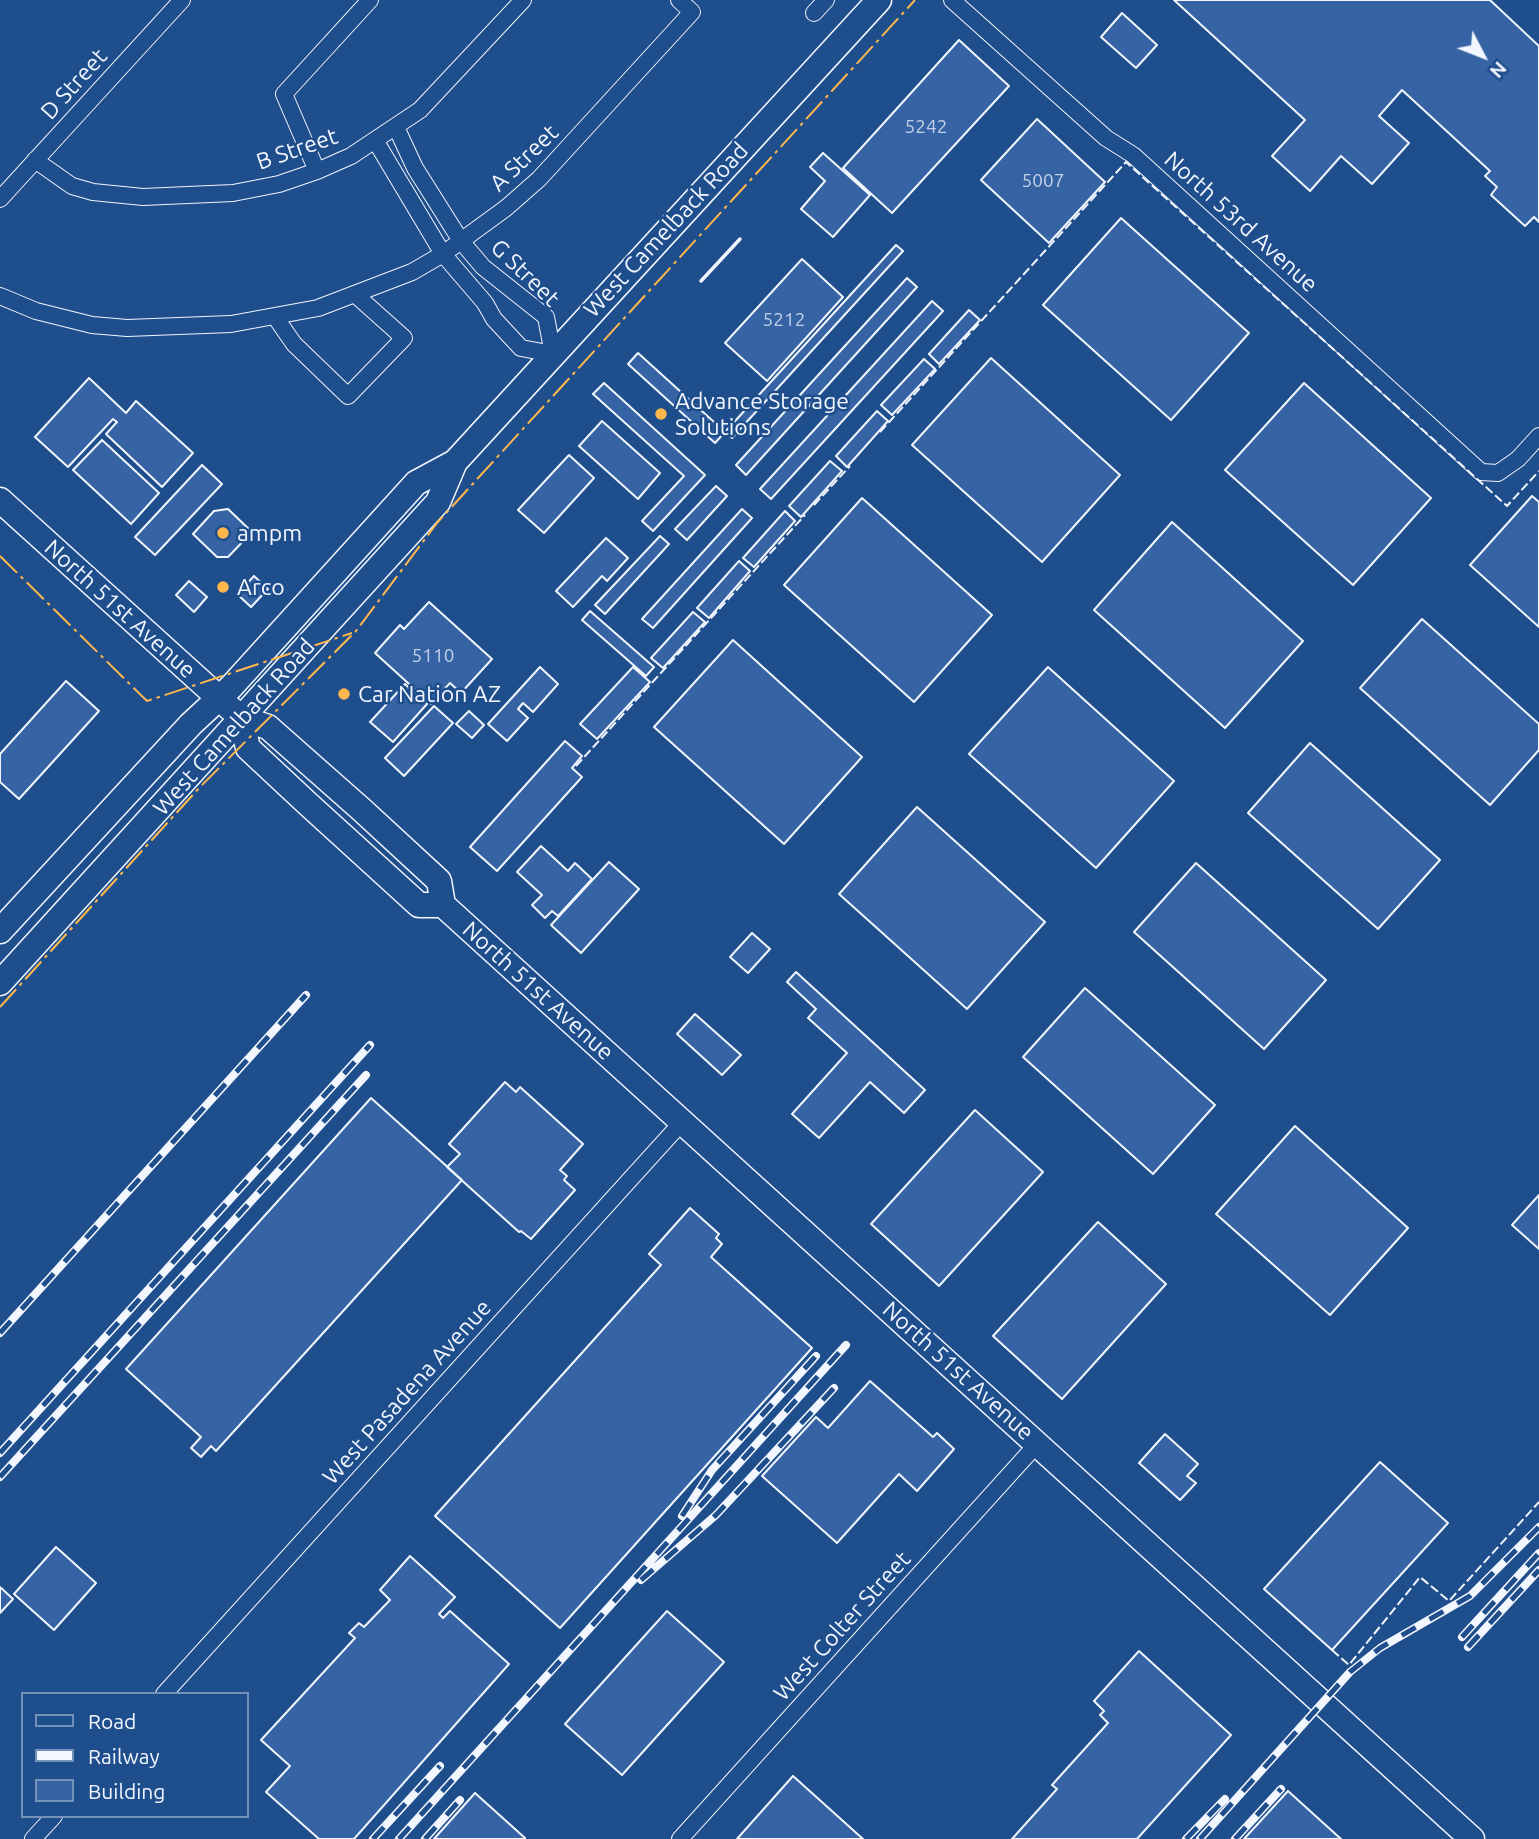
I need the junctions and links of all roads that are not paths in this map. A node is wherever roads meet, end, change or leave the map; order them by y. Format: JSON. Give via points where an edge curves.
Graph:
{"nodes":[{"id":1,"x":182,"y":0,"type":"edge"},
{"id":2,"x":370,"y":0,"type":"edge"},
{"id":3,"x":523,"y":0,"type":"edge"},
{"id":4,"x":679,"y":0,"type":"edge"},
{"id":5,"x":826,"y":0,"type":"edge"},
{"id":6,"x":879,"y":0,"type":"edge"},
{"id":7,"x":952,"y":0,"type":"edge"},
{"id":8,"x":814,"y":13,"type":"dead end"},
{"id":9,"x":396,"y":127,"type":"junction"},
{"id":10,"x":375,"y":140,"type":"junction"},
{"id":11,"x":35,"y":160,"type":"junction"},
{"id":12,"x":317,"y":171,"type":"junction"},
{"id":13,"x":0,"y":199,"type":"edge"},
{"id":14,"x":461,"y":241,"type":"junction"},
{"id":15,"x":443,"y":254,"type":"junction"},
{"id":16,"x":0,"y":296,"type":"edge"},
{"id":17,"x":357,"y":296,"type":"junction"},
{"id":18,"x":276,"y":318,"type":"junction"},
{"id":19,"x":553,"y":354,"type":"junction"},
{"id":20,"x":1539,"y":436,"type":"edge"},
{"id":21,"x":455,"y":462,"type":"junction"},
{"id":22,"x":1,"y":500,"type":"edge"},
{"id":23,"x":220,"y":699,"type":"junction"},
{"id":24,"x":241,"y":718,"type":"junction"},
{"id":25,"x":0,"y":931,"type":"edge"},
{"id":26,"x":0,"y":983,"type":"edge"},
{"id":27,"x":683,"y":1121,"type":"junction"},
{"id":28,"x":1038,"y":1443,"type":"junction"},
{"id":29,"x":166,"y":1692,"type":"edge"},
{"id":30,"x":52,"y":1818,"type":"edge"},
{"id":31,"x":33,"y":1839,"type":"edge"},
{"id":32,"x":680,"y":1839,"type":"edge"},
{"id":33,"x":1472,"y":1839,"type":"edge"}],
"edges":[{"from":1,"to":11,"type":"street","name":"D Street"},
{"from":2,"to":12,"type":"street","via":[[284,94]]},
{"from":3,"to":9,"type":"street","name":"B Street","via":[[421,110]]},
{"from":4,"to":14,"type":"street","name":"A Street","via":[[692,12],[539,179]]},
{"from":5,"to":8,"type":"street"},
{"from":6,"to":19,"type":"main road","name":"West Camelback Road"},
{"from":7,"to":20,"type":"street","name":"North 53rd Avenue","via":[[1105,138],[1133,155],[1481,472],[1498,474]]},
{"from":9,"to":10,"type":"street","name":"B Street"},
{"from":9,"to":14,"type":"street","name":"G Street","via":[[415,168]]},
{"from":10,"to":12,"type":"street","name":"B Street"},
{"from":10,"to":15,"type":"street","name":"G Street"},
{"from":11,"to":12,"type":"street","name":"B Street","via":[[72,186],[143,197],[233,193]]},
{"from":11,"to":13,"type":"street","name":"D Street"},
{"from":14,"to":15,"type":"street","name":"A Street"},
{"from":14,"to":19,"type":"street","name":"G Street","via":[[483,267],[546,317]]},
{"from":15,"to":17,"type":"street","name":"A Street"},
{"from":15,"to":19,"type":"street","name":"G Street","via":[[521,348]]},
{"from":16,"to":18,"type":"street","name":"A Street","via":[[61,318],[127,328]]},
{"from":17,"to":18,"type":"street","name":"A Street"},
{"from":17,"to":18,"type":"street","via":[[404,338],[348,396],[294,344]]},
{"from":19,"to":21,"type":"main road","name":"West Camelback Road"},
{"from":21,"to":23,"type":"main road","name":"West Camelback Road","via":[[416,483]]},
{"from":21,"to":24,"type":"main road","name":"West Camelback Road","via":[[438,502]]},
{"from":22,"to":23,"type":"main road","name":"North 51st Avenue"},
{"from":23,"to":24,"type":"main road","name":"North 51st Avenue"},
{"from":23,"to":25,"type":"main road","name":"West Camelback Road","via":[[191,724]]},
{"from":24,"to":26,"type":"main road","name":"West Camelback Road"},
{"from":24,"to":27,"type":"main road","name":"North 51st Avenue","via":[[268,727],[392,838],[439,881],[443,905]]},
{"from":27,"to":28,"type":"main road","name":"North 51st Avenue"},
{"from":27,"to":29,"type":"street","name":"West Pasadena Avenue"},
{"from":28,"to":32,"type":"street","name":"West Colter Street"},
{"from":28,"to":33,"type":"main road","name":"North 51st Avenue"},
{"from":30,"to":31,"type":"street"}]}
